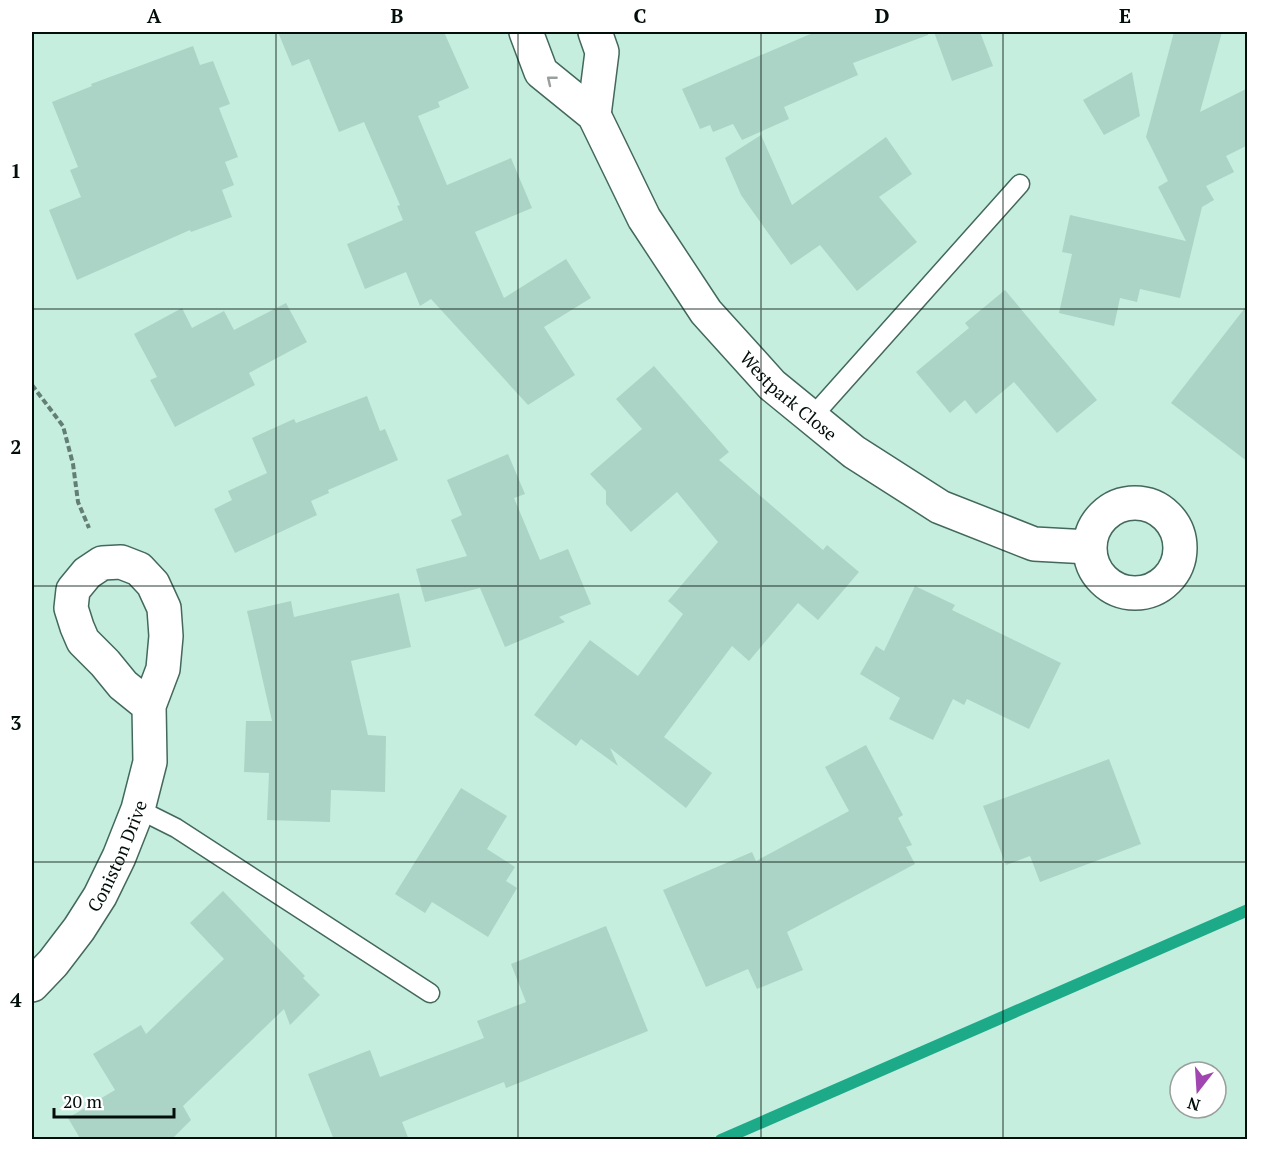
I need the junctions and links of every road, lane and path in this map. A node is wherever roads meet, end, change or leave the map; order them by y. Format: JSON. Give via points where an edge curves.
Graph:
{"nodes":[{"id":1,"x":526,"y":32,"type":"edge"},
{"id":2,"x":595,"y":32,"type":"edge"},
{"id":3,"x":594,"y":115,"type":"junction"},
{"id":4,"x":1020,"y":184,"type":"dead end"},
{"id":5,"x":32,"y":385,"type":"edge"},
{"id":6,"x":812,"y":417,"type":"junction"},
{"id":7,"x":1089,"y":547,"type":"dead end"},
{"id":8,"x":102,"y":563,"type":"junction"},
{"id":9,"x":149,"y":706,"type":"junction"},
{"id":10,"x":138,"y":809,"type":"junction"},
{"id":11,"x":32,"y":985,"type":"edge"},
{"id":12,"x":430,"y":993,"type":"dead end"}],
"edges":[{"from":3,"to":1,"type":"street","name":"Westpark Close","one_way":true,"via":[[541,72]]},
{"from":2,"to":3,"type":"street","via":[[602,52]]},
{"from":3,"to":6,"type":"street","name":"Westpark Close","via":[[644,218],[706,312],[772,385]]},
{"from":4,"to":6,"type":"lane"},
{"from":5,"to":8,"type":"path","via":[[63,426],[78,502]]},
{"from":6,"to":7,"type":"street","name":"Westpark Close","via":[[854,452],[940,507],[1034,544]]},
{"from":8,"to":9,"type":"street","name":"Coniston Drive","via":[[121,562],[139,568],[153,584],[164,608],[163,669]]},
{"from":8,"to":9,"type":"street","via":[[73,590],[71,608],[77,627],[82,641],[123,685]]},
{"from":9,"to":10,"type":"street","name":"Coniston Drive","via":[[150,762]]},
{"from":10,"to":11,"type":"street","name":"Coniston Drive","via":[[100,896],[79,929]]},
{"from":10,"to":12,"type":"lane","via":[[176,828]]}]}
